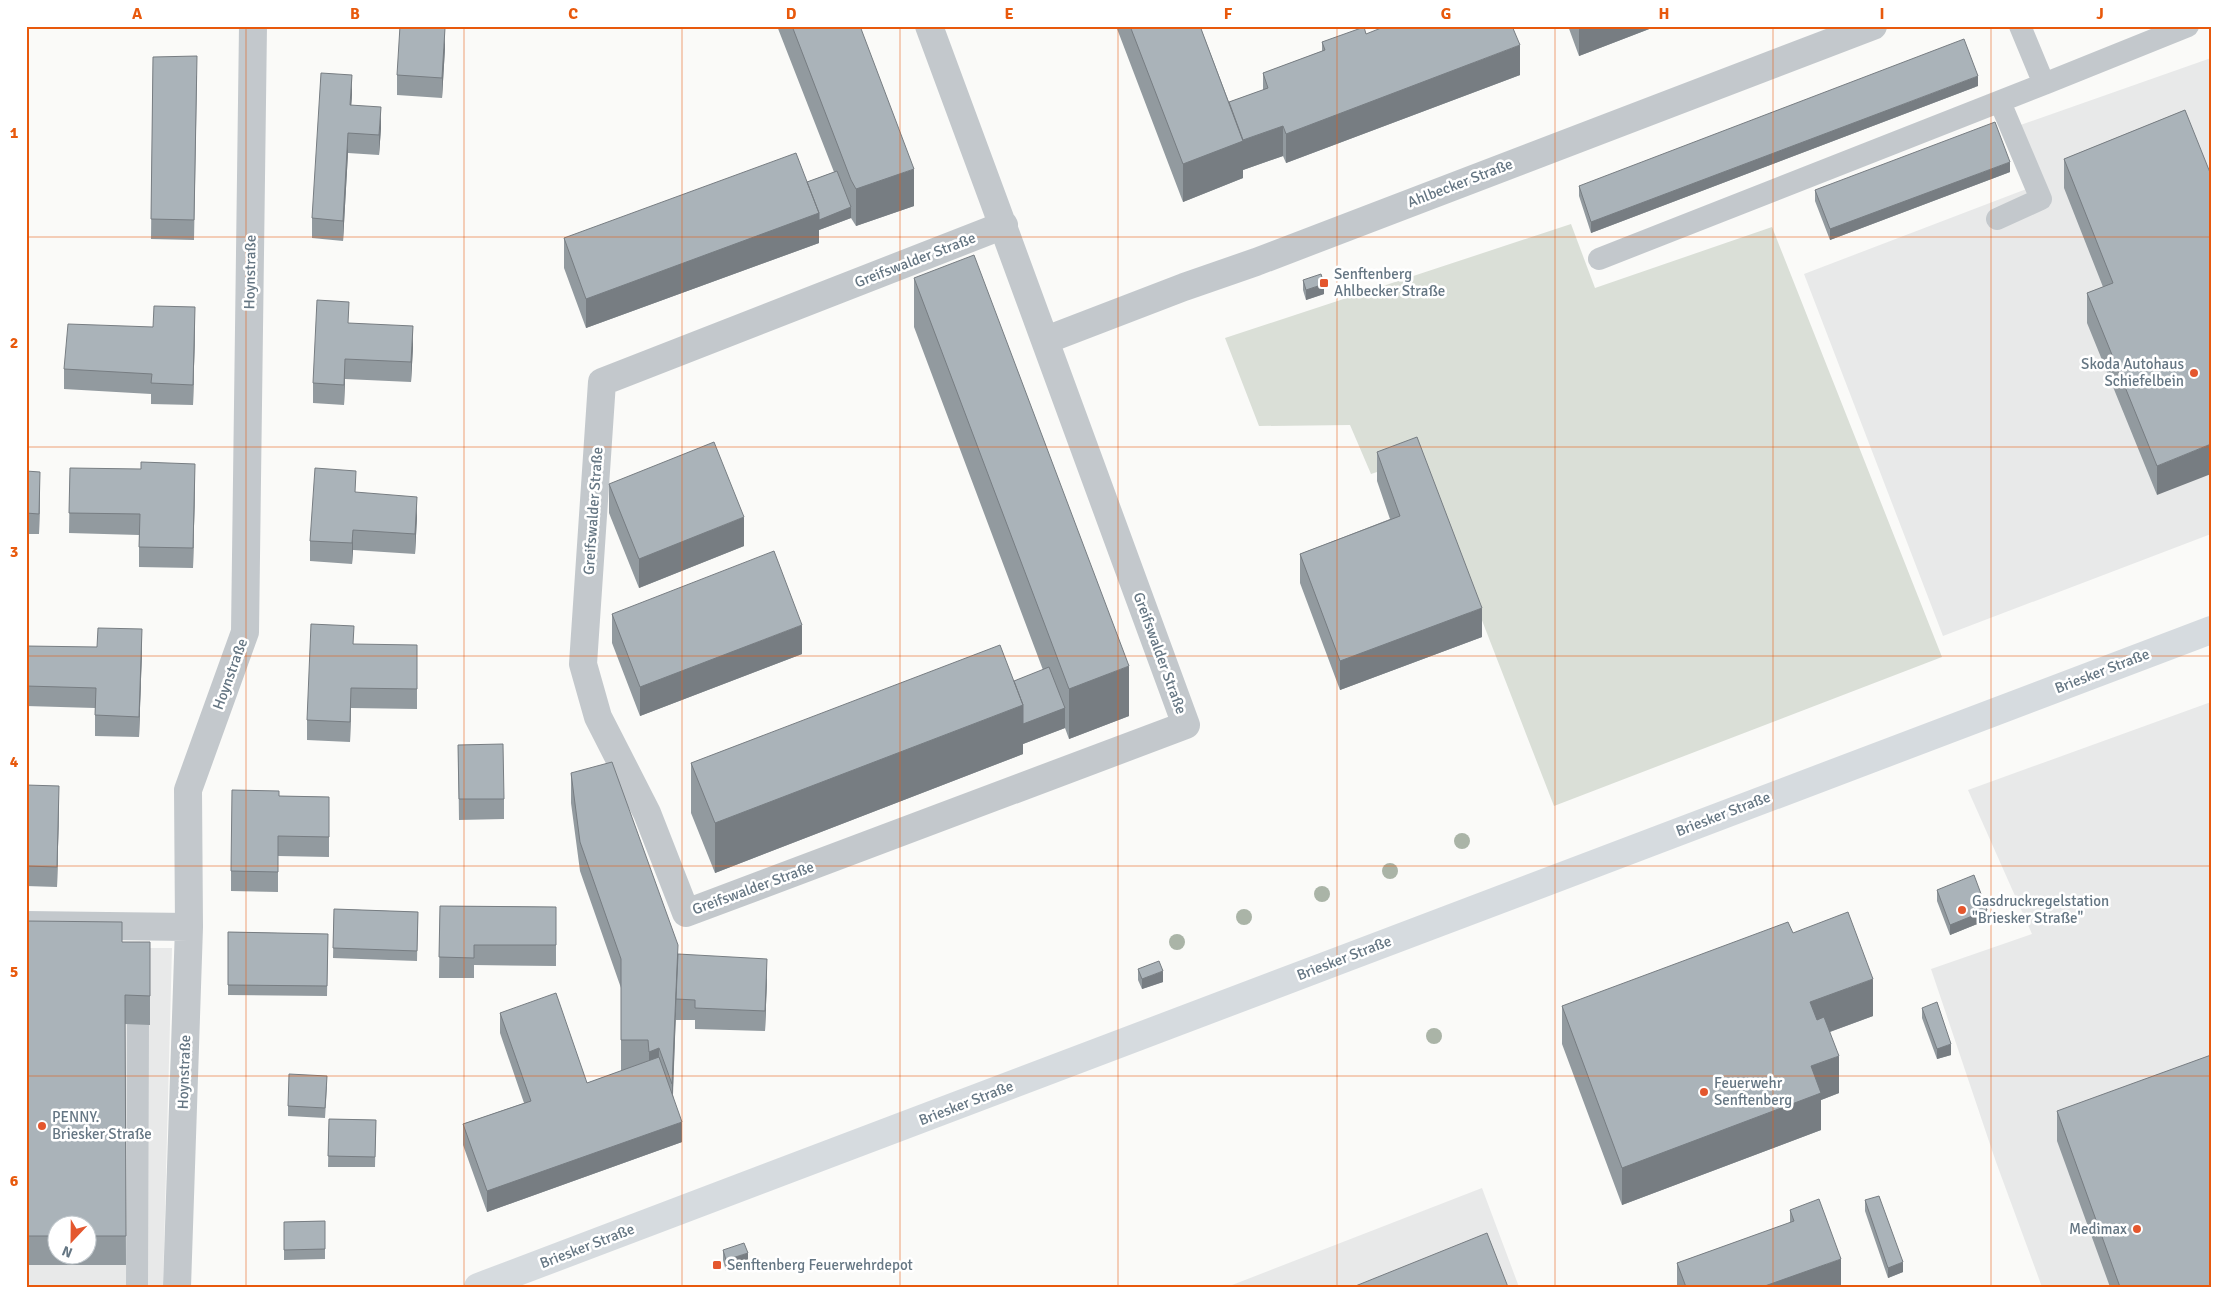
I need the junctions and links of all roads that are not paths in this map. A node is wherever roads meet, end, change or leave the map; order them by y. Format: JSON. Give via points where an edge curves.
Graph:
{"nodes":[{"id":1,"x":254,"y":26,"type":"edge"},
{"id":2,"x":929,"y":26,"type":"edge"},
{"id":3,"x":1873,"y":26,"type":"edge"},
{"id":4,"x":2020,"y":26,"type":"edge"},
{"id":5,"x":2188,"y":26,"type":"edge"},
{"id":6,"x":2044,"y":84,"type":"junction"},
{"id":7,"x":2000,"y":102,"type":"junction"},
{"id":8,"x":1997,"y":219,"type":"dead end"},
{"id":9,"x":1004,"y":225,"type":"junction"},
{"id":10,"x":1599,"y":259,"type":"dead end"},
{"id":11,"x":1046,"y":340,"type":"junction"},
{"id":12,"x":2211,"y":630,"type":"edge"},
{"id":13,"x":26,"y":925,"type":"edge"},
{"id":14,"x":188,"y":927,"type":"junction"},
{"id":15,"x":138,"y":1024,"type":"edge"},
{"id":16,"x":137,"y":1287,"type":"edge"},
{"id":17,"x":177,"y":1287,"type":"edge"},
{"id":18,"x":478,"y":1287,"type":"edge"}],
"edges":[{"from":1,"to":14,"type":"street","name":"Hoynstraße","via":[[245,632],[188,790]]},
{"from":2,"to":9,"type":"street","name":"Greifswalder Straße"},
{"from":3,"to":11,"type":"street","name":"Ahlbecker Straße"},
{"from":4,"to":6,"type":"lane"},
{"from":5,"to":6,"type":"lane"},
{"from":6,"to":7,"type":"lane"},
{"from":7,"to":8,"type":"lane","via":[[2040,199]]},
{"from":7,"to":10,"type":"lane"},
{"from":9,"to":11,"type":"street","name":"Greifswalder Straße"},
{"from":9,"to":11,"type":"street","name":"Greifswalder Straße","via":[[602,382],[583,664],[598,717],[647,813],[686,913],[1186,725]]},
{"from":12,"to":18,"type":"main road","name":"Briesker Straße"},
{"from":13,"to":14,"type":"street"},
{"from":14,"to":17,"type":"street","name":"Hoynstraße"},
{"from":15,"to":16,"type":"lane"}]}
